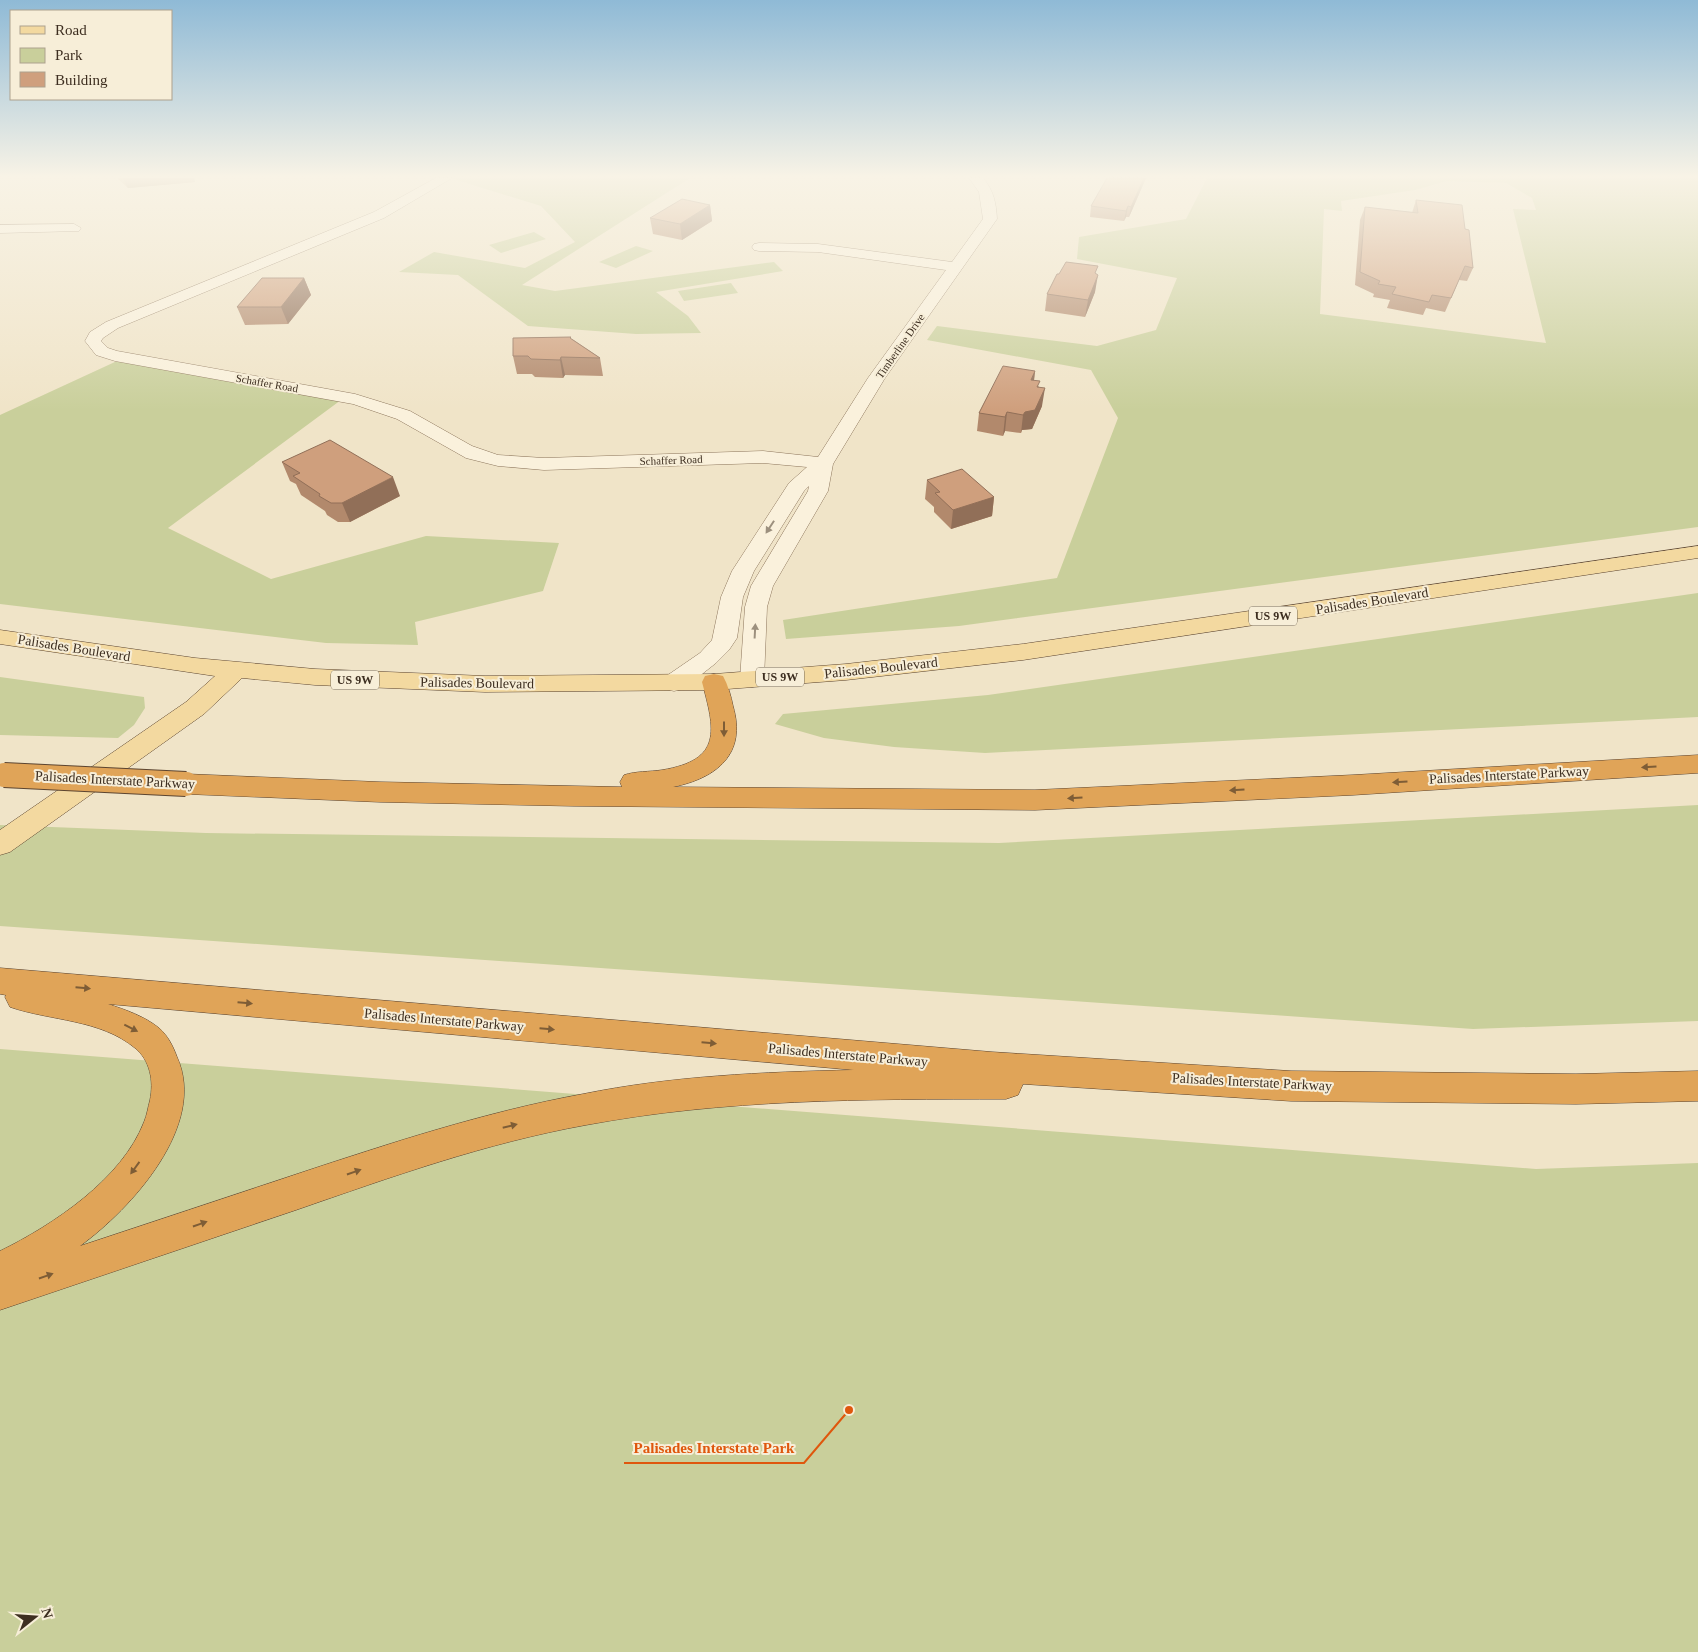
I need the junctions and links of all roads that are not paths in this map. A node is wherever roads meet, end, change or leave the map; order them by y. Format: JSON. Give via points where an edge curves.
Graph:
{"nodes":[{"id":1,"x":282,"y":255,"type":"edge"},
{"id":2,"x":867,"y":255,"type":"edge"},
{"id":3,"x":965,"y":255,"type":"edge"},
{"id":4,"x":956,"y":268,"type":"junction"},
{"id":5,"x":824,"y":464,"type":"junction"},
{"id":6,"x":788,"y":500,"type":"junction"},
{"id":7,"x":810,"y":504,"type":"junction"},
{"id":8,"x":1698,"y":552,"type":"edge"},
{"id":9,"x":0,"y":637,"type":"edge"},
{"id":10,"x":235,"y":671,"type":"junction"},
{"id":11,"x":752,"y":679,"type":"junction"},
{"id":12,"x":714,"y":682,"type":"junction"},
{"id":13,"x":674,"y":683,"type":"junction"},
{"id":14,"x":1698,"y":764,"type":"edge"},
{"id":15,"x":2,"y":775,"type":"edge"},
{"id":16,"x":380,"y":792,"type":"junction"},
{"id":17,"x":0,"y":844,"type":"edge"},
{"id":18,"x":0,"y":981,"type":"edge"},
{"id":19,"x":0,"y":992,"type":"edge"},
{"id":20,"x":1292,"y":1086,"type":"junction"},
{"id":21,"x":1698,"y":1086,"type":"edge"},
{"id":22,"x":0,"y":1271,"type":"edge"},
{"id":23,"x":0,"y":1291,"type":"edge"}],
"edges":[{"from":1,"to":5,"type":"street","name":"Schaffer Road","via":[[112,325],[96,335],[96,348],[115,356],[355,399],[418,423],[462,450],[506,462],[566,465],[763,457]]},
{"from":2,"to":4,"type":"street"},
{"from":3,"to":4,"type":"street","name":"Timberline Drive"},
{"from":4,"to":5,"type":"street","name":"Timberline Drive","via":[[878,378]]},
{"from":5,"to":6,"type":"street","name":"Timberline Drive","via":[[796,487]]},
{"from":5,"to":7,"type":"street","name":"Timberline Drive","via":[[818,491]]},
{"from":6,"to":7,"type":"street"},
{"from":6,"to":13,"type":"street","name":"Timberline Drive","one_way":true,"via":[[737,584],[721,645]]},
{"from":11,"to":7,"type":"street","name":"Timberline Drive","one_way":true,"via":[[756,607],[762,586]]},
{"from":8,"to":11,"type":"main road","name":"Palisades Boulevard","number":"US 9W","via":[[1078,645],[912,665]]},
{"from":9,"to":10,"type":"main road","name":"Palisades Boulevard","number":"US 9W"},
{"from":10,"to":13,"type":"main road","name":"Palisades Boulevard","number":"US 9W","via":[[442,683]]},
{"from":10,"to":17,"type":"main road","via":[[195,708]]},
{"from":11,"to":12,"type":"main road","name":"Palisades Boulevard","number":"US 9W"},
{"from":12,"to":13,"type":"main road","name":"Palisades Boulevard","number":"US 9W"},
{"from":12,"to":16,"type":"highway","one_way":true,"via":[[725,725],[724,739],[711,760],[686,774],[647,782]]},
{"from":14,"to":16,"type":"highway","name":"Palisades Interstate Parkway","one_way":true,"via":[[1035,800]]},
{"from":15,"to":16,"type":"highway","name":"Palisades Interstate Parkway","bridge":true},
{"from":18,"to":20,"type":"highway","name":"Palisades Interstate Parkway","one_way":true,"via":[[992,1067]]},
{"from":19,"to":22,"type":"highway","one_way":true,"via":[[90,1013],[128,1026],[148,1039],[156,1049],[162,1059],[168,1085],[163,1117],[146,1153],[130,1175],[93,1214],[67,1234]]},
{"from":20,"to":21,"type":"highway","name":"Palisades Interstate Parkway","via":[[1576,1089]]},
{"from":23,"to":20,"type":"highway","one_way":true,"via":[[404,1156],[524,1123],[627,1102],[750,1087],[823,1084]]}]}
